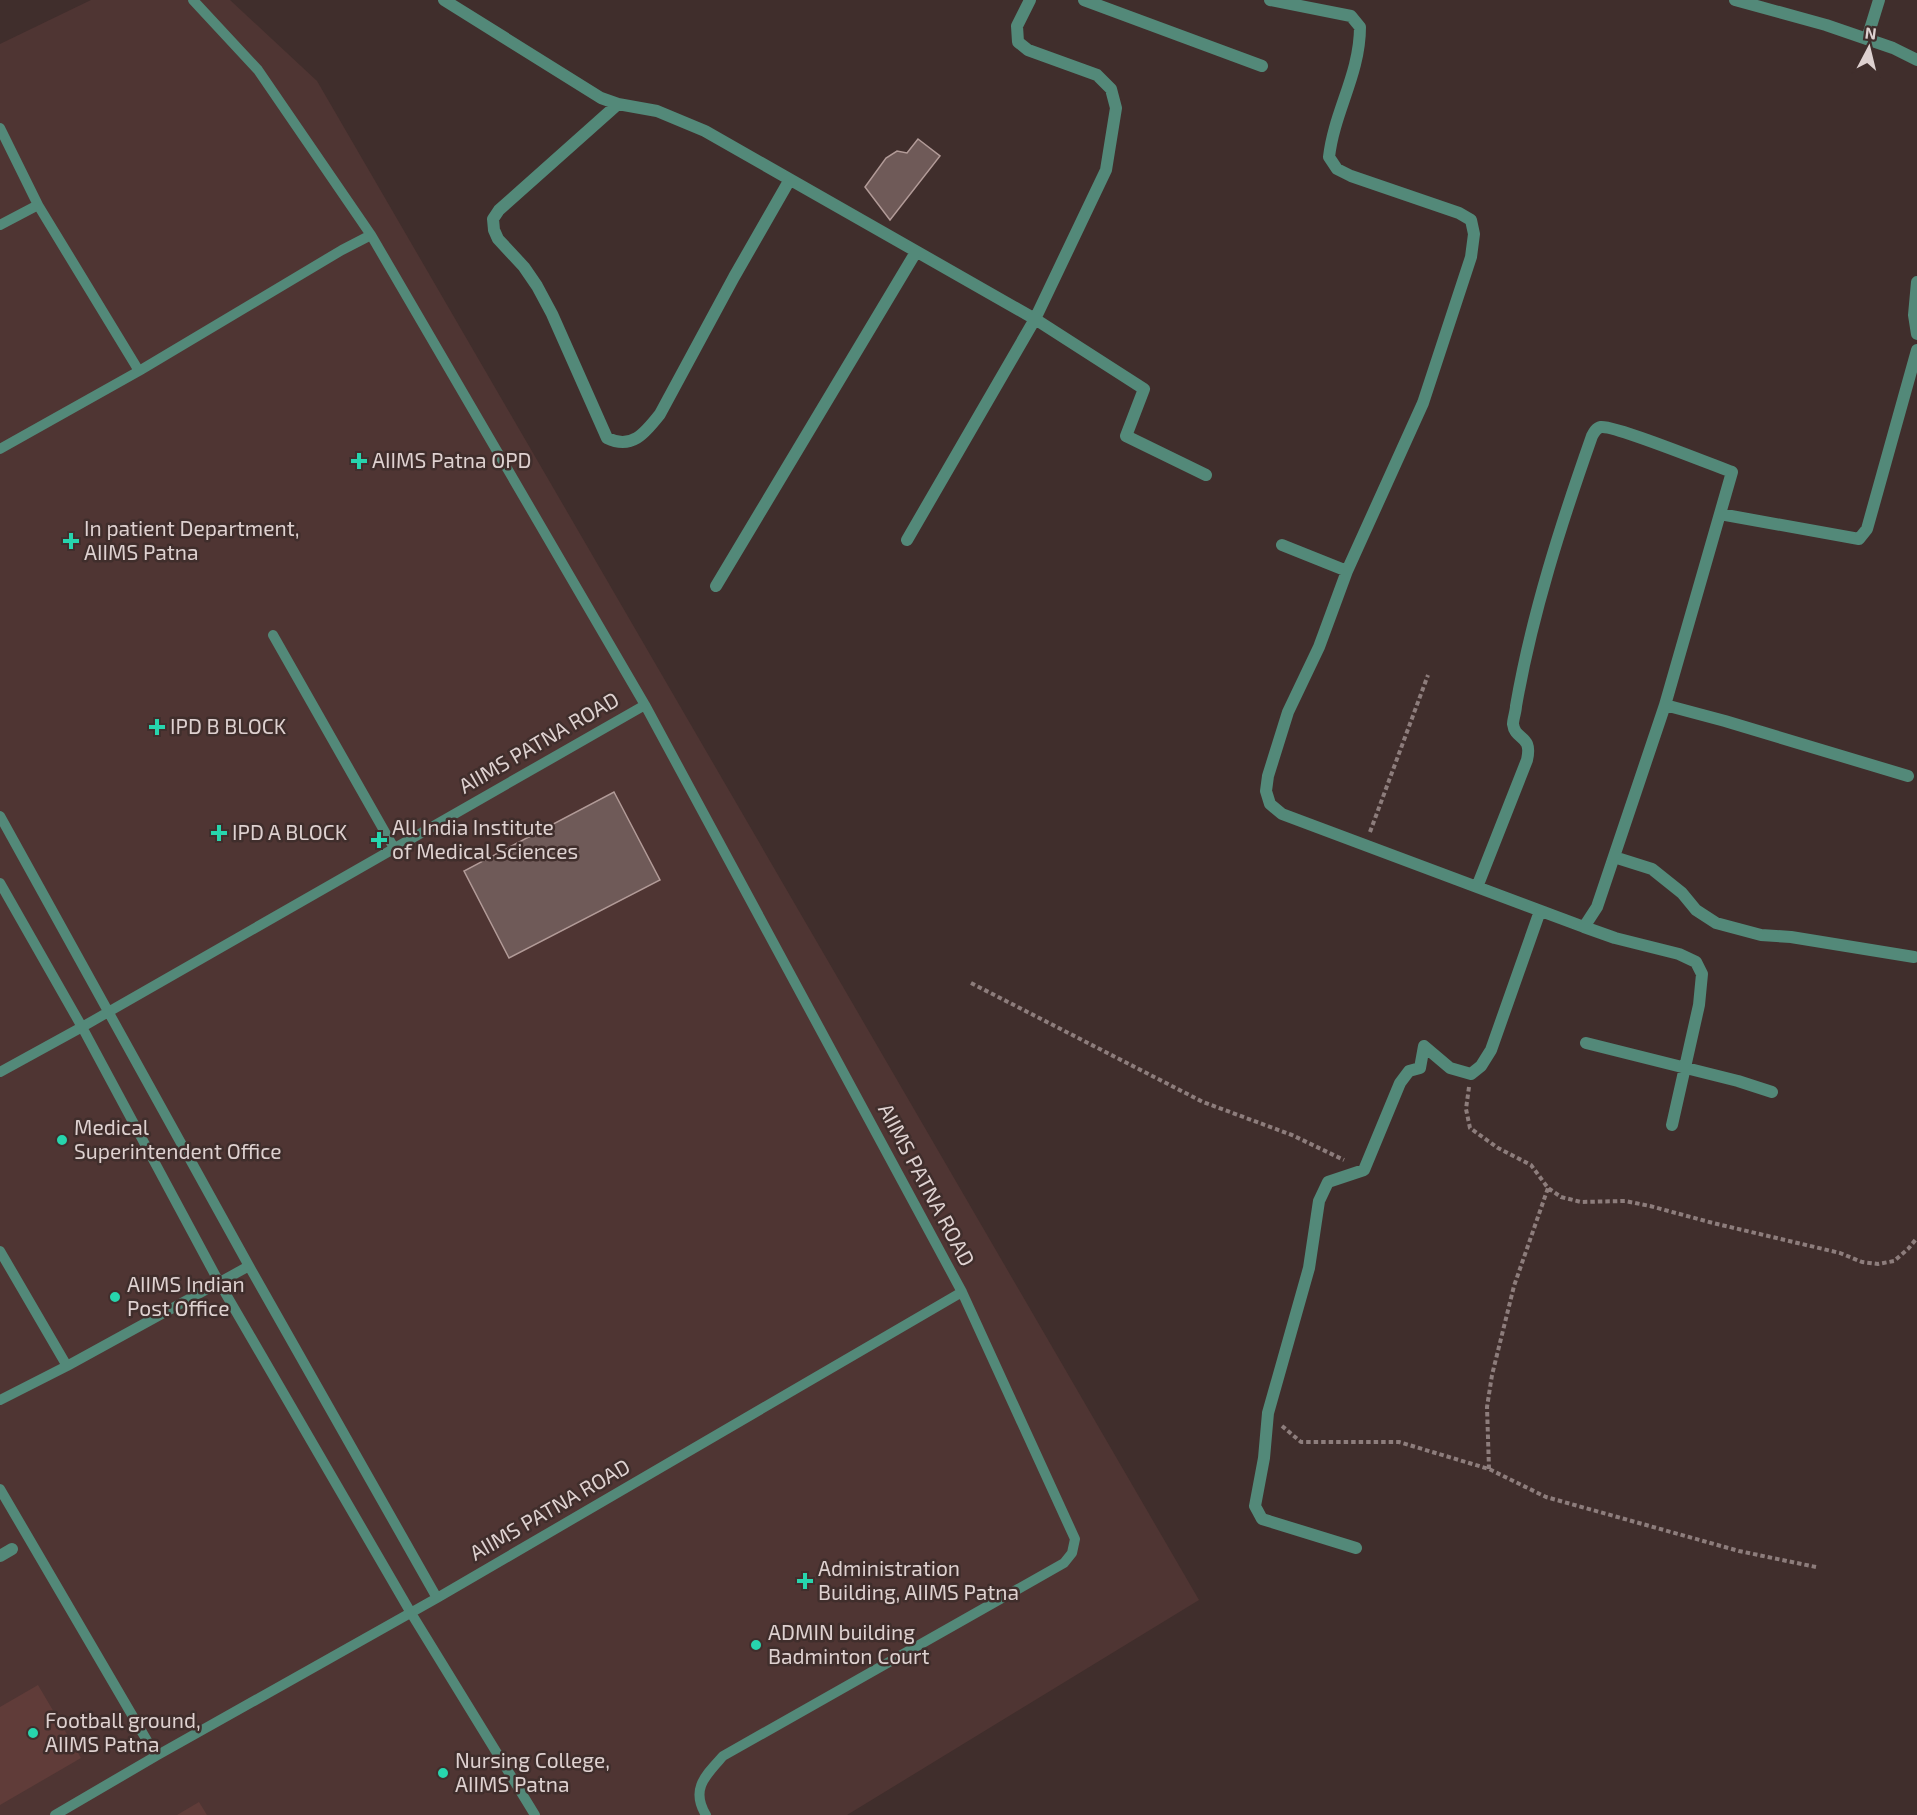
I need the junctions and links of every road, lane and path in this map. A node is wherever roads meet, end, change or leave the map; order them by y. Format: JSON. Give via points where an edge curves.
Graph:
{"nodes":[{"id":1,"x":193,"y":0,"type":"edge"},
{"id":2,"x":444,"y":0,"type":"edge"},
{"id":3,"x":1030,"y":0,"type":"edge"},
{"id":4,"x":1084,"y":0,"type":"edge"},
{"id":5,"x":1270,"y":0,"type":"edge"},
{"id":6,"x":1735,"y":0,"type":"edge"},
{"id":7,"x":1879,"y":0,"type":"edge"},
{"id":8,"x":1867,"y":39,"type":"junction"},
{"id":9,"x":1917,"y":60,"type":"edge"},
{"id":10,"x":1262,"y":66,"type":"dead end"},
{"id":11,"x":618,"y":104,"type":"junction"},
{"id":12,"x":0,"y":128,"type":"edge"},
{"id":13,"x":789,"y":181,"type":"junction"},
{"id":14,"x":38,"y":205,"type":"junction"},
{"id":15,"x":0,"y":225,"type":"edge"},
{"id":16,"x":371,"y":235,"type":"junction"},
{"id":17,"x":916,"y":252,"type":"junction"},
{"id":18,"x":1917,"y":282,"type":"edge"},
{"id":19,"x":1035,"y":319,"type":"junction"},
{"id":20,"x":1917,"y":334,"type":"edge"},
{"id":21,"x":1917,"y":350,"type":"edge"},
{"id":22,"x":140,"y":371,"type":"junction"},
{"id":23,"x":0,"y":449,"type":"edge"},
{"id":24,"x":1206,"y":475,"type":"dead end"},
{"id":25,"x":1720,"y":514,"type":"junction"},
{"id":26,"x":907,"y":540,"type":"dead end"},
{"id":27,"x":1282,"y":545,"type":"dead end"},
{"id":28,"x":1347,"y":572,"type":"junction"},
{"id":29,"x":716,"y":586,"type":"dead end"},
{"id":30,"x":273,"y":635,"type":"dead end"},
{"id":31,"x":1428,"y":675,"type":"dead end"},
{"id":32,"x":645,"y":705,"type":"junction"},
{"id":33,"x":1665,"y":705,"type":"junction"},
{"id":34,"x":1908,"y":776,"type":"dead end"},
{"id":35,"x":0,"y":816,"type":"edge"},
{"id":36,"x":1365,"y":844,"type":"junction"},
{"id":37,"x":394,"y":848,"type":"junction"},
{"id":38,"x":1614,"y":857,"type":"junction"},
{"id":39,"x":0,"y":883,"type":"edge"},
{"id":40,"x":1477,"y":887,"type":"junction"},
{"id":41,"x":1540,"y":911,"type":"junction"},
{"id":42,"x":1584,"y":927,"type":"junction"},
{"id":43,"x":1914,"y":957,"type":"dead end"},
{"id":44,"x":971,"y":983,"type":"dead end"},
{"id":45,"x":108,"y":1012,"type":"junction"},
{"id":46,"x":82,"y":1027,"type":"junction"},
{"id":47,"x":1586,"y":1043,"type":"dead end"},
{"id":48,"x":1684,"y":1067,"type":"junction"},
{"id":49,"x":0,"y":1072,"type":"edge"},
{"id":50,"x":1471,"y":1074,"type":"junction"},
{"id":51,"x":1772,"y":1092,"type":"dead end"},
{"id":52,"x":1672,"y":1125,"type":"dead end"},
{"id":53,"x":1364,"y":1170,"type":"junction"},
{"id":54,"x":1548,"y":1188,"type":"junction"},
{"id":55,"x":1917,"y":1238,"type":"edge"},
{"id":56,"x":0,"y":1251,"type":"edge"},
{"id":57,"x":249,"y":1266,"type":"junction"},
{"id":58,"x":219,"y":1284,"type":"junction"},
{"id":59,"x":962,"y":1292,"type":"junction"},
{"id":60,"x":68,"y":1366,"type":"junction"},
{"id":61,"x":0,"y":1400,"type":"edge"},
{"id":62,"x":1268,"y":1413,"type":"junction"},
{"id":63,"x":1489,"y":1469,"type":"junction"},
{"id":64,"x":0,"y":1489,"type":"edge"},
{"id":65,"x":30,"y":1539,"type":"junction"},
{"id":66,"x":1356,"y":1548,"type":"dead end"},
{"id":67,"x":12,"y":1549,"type":"joint"},
{"id":68,"x":0,"y":1556,"type":"edge"},
{"id":69,"x":1816,"y":1567,"type":"dead end"},
{"id":70,"x":437,"y":1598,"type":"junction"},
{"id":71,"x":411,"y":1613,"type":"junction"},
{"id":72,"x":156,"y":1756,"type":"junction"},
{"id":73,"x":56,"y":1815,"type":"edge"},
{"id":74,"x":535,"y":1815,"type":"edge"},
{"id":75,"x":706,"y":1815,"type":"edge"}],
"edges":[{"from":1,"to":16,"type":"lane","via":[[258,70]]},
{"from":2,"to":11,"type":"street","via":[[587,90]]},
{"from":3,"to":19,"type":"street","via":[[1017,26],[1018,42],[1028,50],[1097,75],[1111,89],[1116,108],[1106,170]]},
{"from":4,"to":10,"type":"street"},
{"from":5,"to":28,"type":"street","via":[[1351,16],[1360,27],[1355,65],[1331,140],[1329,157],[1337,169],[1459,213],[1471,220],[1474,234],[1471,257],[1422,403]]},
{"from":6,"to":8,"type":"street"},
{"from":7,"to":8,"type":"street"},
{"from":8,"to":9,"type":"street"},
{"from":11,"to":13,"type":"street","via":[[679,119]]},
{"from":11,"to":13,"type":"street","via":[[493,219],[498,239],[524,267],[552,314],[607,438],[618,444],[647,431],[660,414]]},
{"from":12,"to":14,"type":"lane"},
{"from":13,"to":17,"type":"street"},
{"from":14,"to":15,"type":"lane"},
{"from":14,"to":22,"type":"lane"},
{"from":16,"to":22,"type":"lane"},
{"from":16,"to":32,"type":"lane"},
{"from":17,"to":19,"type":"street"},
{"from":17,"to":29,"type":"street"},
{"from":18,"to":20,"type":"street"},
{"from":19,"to":24,"type":"street","via":[[1144,389],[1126,436]]},
{"from":19,"to":26,"type":"street"},
{"from":21,"to":25,"type":"street","via":[[1867,529],[1859,539]]},
{"from":22,"to":23,"type":"lane"},
{"from":25,"to":33,"type":"street"},
{"from":25,"to":40,"type":"street","via":[[1732,472],[1625,433],[1602,427],[1596,430],[1563,518],[1517,703],[1513,725],[1528,742],[1527,760]]},
{"from":27,"to":28,"type":"street"},
{"from":28,"to":36,"type":"street","via":[[1319,647],[1288,712],[1266,791],[1270,804],[1282,814]]},
{"from":30,"to":37,"type":"lane"},
{"from":31,"to":36,"type":"path"},
{"from":32,"to":37,"type":"lane","name":"AIIMS PATNA ROAD"},
{"from":32,"to":59,"type":"lane","name":"AIIMS PATNA ROAD"},
{"from":33,"to":34,"type":"street"},
{"from":33,"to":38,"type":"street"},
{"from":35,"to":45,"type":"lane"},
{"from":36,"to":40,"type":"street"},
{"from":37,"to":45,"type":"lane","name":"AIIMS PATNA ROAD"},
{"from":38,"to":42,"type":"street","via":[[1597,907]]},
{"from":38,"to":43,"type":"street","via":[[1652,869],[1716,924],[1761,935]]},
{"from":39,"to":46,"type":"lane"},
{"from":40,"to":41,"type":"street"},
{"from":41,"to":42,"type":"street"},
{"from":41,"to":50,"type":"street","via":[[1491,1050]]},
{"from":42,"to":48,"type":"street","via":[[1696,962],[1702,974],[1702,988]]},
{"from":44,"to":53,"type":"path","via":[[1203,1102],[1292,1135]]},
{"from":45,"to":46,"type":"lane","name":"AIIMS PATNA ROAD"},
{"from":45,"to":57,"type":"lane"},
{"from":46,"to":49,"type":"lane","name":"AIIMS PATNA ROAD"},
{"from":46,"to":58,"type":"lane"},
{"from":47,"to":48,"type":"street"},
{"from":48,"to":51,"type":"street"},
{"from":48,"to":52,"type":"street"},
{"from":50,"to":53,"type":"street","via":[[1450,1068],[1424,1046],[1420,1068],[1409,1071],[1400,1083]]},
{"from":50,"to":54,"type":"path","via":[[1466,1109],[1470,1128],[1531,1165]]},
{"from":53,"to":62,"type":"street","via":[[1328,1182],[1319,1201],[1310,1268]]},
{"from":54,"to":55,"type":"path","via":[[1560,1197],[1581,1202],[1625,1201],[1650,1206],[1840,1253],[1862,1262],[1894,1261]]},
{"from":54,"to":63,"type":"path","via":[[1514,1286],[1492,1375],[1487,1407]]},
{"from":56,"to":60,"type":"lane"},
{"from":57,"to":58,"type":"lane"},
{"from":57,"to":70,"type":"lane"},
{"from":58,"to":60,"type":"lane"},
{"from":58,"to":71,"type":"lane"},
{"from":59,"to":70,"type":"lane","name":"AIIMS PATNA ROAD"},
{"from":59,"to":75,"type":"lane","via":[[1075,1539],[1072,1553],[1064,1563],[723,1756],[699,1787]]},
{"from":60,"to":61,"type":"lane"},
{"from":62,"to":63,"type":"path","via":[[1301,1442],[1399,1442]]},
{"from":62,"to":66,"type":"street","via":[[1255,1506],[1262,1519]]},
{"from":63,"to":69,"type":"path","via":[[1546,1497],[1739,1551]]},
{"from":64,"to":65,"type":"lane"},
{"from":65,"to":67,"type":"lane"},
{"from":65,"to":72,"type":"lane"},
{"from":67,"to":68,"type":"street"},
{"from":70,"to":71,"type":"lane","name":"AIIMS PATNA ROAD"},
{"from":71,"to":72,"type":"lane","name":"AIIMS PATNA ROAD"},
{"from":71,"to":74,"type":"lane"},
{"from":72,"to":73,"type":"lane","name":"AIIMS PATNA ROAD"}]}
